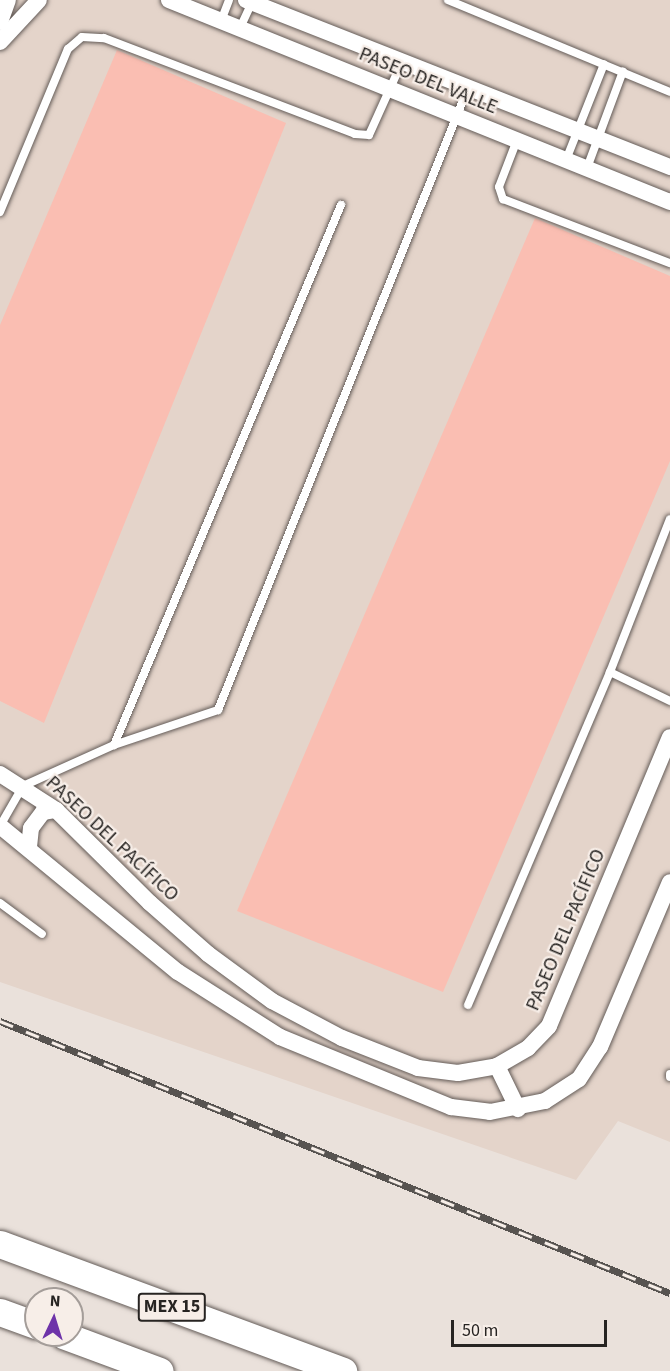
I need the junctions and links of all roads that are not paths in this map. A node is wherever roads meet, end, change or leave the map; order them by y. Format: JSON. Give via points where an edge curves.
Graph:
{"nodes":[{"id":1,"x":8,"y":0,"type":"edge"},
{"id":2,"x":39,"y":0,"type":"edge"},
{"id":3,"x":169,"y":0,"type":"edge"},
{"id":4,"x":229,"y":0,"type":"edge"},
{"id":5,"x":448,"y":0,"type":"edge"},
{"id":6,"x":250,"y":1,"type":"edge"},
{"id":7,"x":221,"y":21,"type":"junction"},
{"id":8,"x":0,"y":22,"type":"edge"},
{"id":9,"x":240,"y":28,"type":"junction"},
{"id":10,"x":0,"y":42,"type":"edge"},
{"id":11,"x":402,"y":62,"type":"junction"},
{"id":12,"x":604,"y":64,"type":"junction"},
{"id":13,"x":623,"y":71,"type":"junction"},
{"id":14,"x":390,"y":88,"type":"junction"},
{"id":15,"x":468,"y":88,"type":"junction"},
{"id":16,"x":670,"y":92,"type":"edge"},
{"id":17,"x":458,"y":116,"type":"junction"},
{"id":18,"x":579,"y":131,"type":"junction"},
{"id":19,"x":599,"y":138,"type":"junction"},
{"id":20,"x":517,"y":140,"type":"junction"},
{"id":21,"x":566,"y":160,"type":"junction"},
{"id":22,"x":670,"y":167,"type":"edge"},
{"id":23,"x":587,"y":168,"type":"junction"},
{"id":24,"x":670,"y":202,"type":"edge"},
{"id":25,"x":341,"y":205,"type":"dead end"},
{"id":26,"x":0,"y":212,"type":"edge"},
{"id":27,"x":670,"y":263,"type":"edge"},
{"id":28,"x":670,"y":519,"type":"edge"},
{"id":29,"x":610,"y":672,"type":"junction"},
{"id":30,"x":670,"y":701,"type":"edge"},
{"id":31,"x":670,"y":737,"type":"edge"},
{"id":32,"x":114,"y":745,"type":"junction"},
{"id":33,"x":0,"y":774,"type":"edge"},
{"id":34,"x":23,"y":786,"type":"junction"},
{"id":35,"x":56,"y":810,"type":"junction"},
{"id":36,"x":0,"y":826,"type":"edge"},
{"id":37,"x":29,"y":847,"type":"junction"},
{"id":38,"x":670,"y":882,"type":"edge"},
{"id":39,"x":0,"y":903,"type":"edge"},
{"id":40,"x":42,"y":934,"type":"dead end"},
{"id":41,"x":468,"y":1005,"type":"dead end"},
{"id":42,"x":496,"y":1066,"type":"junction"},
{"id":43,"x":518,"y":1109,"type":"junction"},
{"id":44,"x":0,"y":1244,"type":"edge"},
{"id":45,"x":0,"y":1312,"type":"edge"},
{"id":46,"x":24,"y":1321,"type":"edge"},
{"id":47,"x":84,"y":1343,"type":"edge"},
{"id":48,"x":160,"y":1371,"type":"edge"},
{"id":49,"x":344,"y":1371,"type":"edge"}],
"edges":[{"from":1,"to":8,"type":"street"},
{"from":2,"to":10,"type":"street"},
{"from":3,"to":7,"type":"street","name":"PASEO DEL VALLE"},
{"from":4,"to":7,"type":"lane"},
{"from":5,"to":12,"type":"lane"},
{"from":6,"to":9,"type":"lane"},
{"from":6,"to":11,"type":"street","name":"PASEO DEL VALLE"},
{"from":7,"to":9,"type":"street","name":"PASEO DEL VALLE"},
{"from":9,"to":14,"type":"street","name":"PASEO DEL VALLE"},
{"from":11,"to":14,"type":"lane"},
{"from":11,"to":15,"type":"street","name":"PASEO DEL VALLE"},
{"from":12,"to":13,"type":"lane"},
{"from":12,"to":18,"type":"lane"},
{"from":13,"to":16,"type":"lane"},
{"from":13,"to":19,"type":"lane"},
{"from":14,"to":17,"type":"street","name":"PASEO DEL VALLE"},
{"from":14,"to":26,"type":"lane","via":[[369,135],[355,134],[104,38],[82,37],[68,49]]},
{"from":15,"to":17,"type":"lane"},
{"from":15,"to":18,"type":"street","name":"PASEO DEL VALLE"},
{"from":17,"to":20,"type":"street","name":"PASEO DEL VALLE"},
{"from":17,"to":32,"type":"lane","via":[[218,711]]},
{"from":18,"to":19,"type":"street","name":"PASEO DEL VALLE"},
{"from":18,"to":21,"type":"lane"},
{"from":19,"to":22,"type":"street","name":"PASEO DEL VALLE"},
{"from":19,"to":23,"type":"lane"},
{"from":20,"to":21,"type":"street","name":"PASEO DEL VALLE"},
{"from":20,"to":27,"type":"lane","via":[[499,187],[503,199]]},
{"from":21,"to":23,"type":"street","name":"PASEO DEL VALLE"},
{"from":23,"to":24,"type":"street","name":"PASEO DEL VALLE"},
{"from":25,"to":32,"type":"lane"},
{"from":28,"to":29,"type":"lane"},
{"from":29,"to":30,"type":"lane"},
{"from":29,"to":41,"type":"lane"},
{"from":31,"to":42,"type":"street","name":"PASEO DEL PACÍFICO","via":[[549,1026],[528,1048]]},
{"from":32,"to":34,"type":"lane"},
{"from":33,"to":34,"type":"street","name":"PASEO DEL PACÍFICO"},
{"from":34,"to":35,"type":"street","name":"PASEO DEL PACÍFICO"},
{"from":34,"to":36,"type":"lane"},
{"from":35,"to":37,"type":"street","via":[[43,812],[31,828]]},
{"from":35,"to":42,"type":"street","name":"PASEO DEL PACÍFICO","via":[[150,903],[208,954],[272,1001],[342,1038],[418,1068],[458,1073]]},
{"from":36,"to":37,"type":"street"},
{"from":37,"to":43,"type":"street","via":[[178,972],[280,1037],[452,1107],[490,1112]]},
{"from":38,"to":43,"type":"street","via":[[600,1047],[579,1079],[544,1101]]},
{"from":39,"to":40,"type":"lane"},
{"from":42,"to":43,"type":"street"},
{"from":44,"to":49,"type":"highway","number":"MEX 15"},
{"from":45,"to":46,"type":"highway"},
{"from":47,"to":48,"type":"highway"}]}
